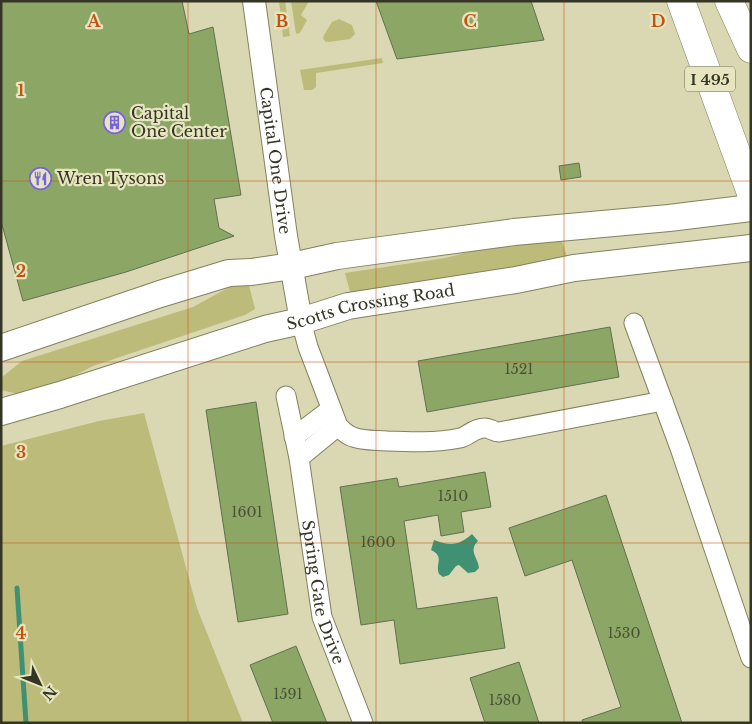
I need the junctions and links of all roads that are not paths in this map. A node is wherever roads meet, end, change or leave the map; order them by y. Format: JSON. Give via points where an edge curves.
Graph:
{"nodes":[{"id":1,"x":254,"y":1,"type":"edge"},
{"id":2,"x":681,"y":1,"type":"edge"},
{"id":3,"x":729,"y":1,"type":"edge"},
{"id":4,"x":747,"y":1,"type":"edge"},
{"id":5,"x":751,"y":9,"type":"edge"},
{"id":6,"x":751,"y":49,"type":"edge"},
{"id":7,"x":751,"y":193,"type":"edge"},
{"id":8,"x":751,"y":208,"type":"edge"},
{"id":9,"x":751,"y":248,"type":"edge"},
{"id":10,"x":292,"y":266,"type":"junction"},
{"id":11,"x":301,"y":321,"type":"junction"},
{"id":12,"x":634,"y":323,"type":"dead end"},
{"id":13,"x":1,"y":348,"type":"edge"},
{"id":14,"x":286,"y":396,"type":"dead end"},
{"id":15,"x":663,"y":401,"type":"junction"},
{"id":16,"x":1,"y":412,"type":"edge"},
{"id":17,"x":334,"y":417,"type":"junction"},
{"id":18,"x":294,"y":437,"type":"junction"},
{"id":19,"x":299,"y":458,"type":"junction"},
{"id":20,"x":751,"y":658,"type":"edge"},
{"id":21,"x":363,"y":723,"type":"edge"}],
"edges":[{"from":1,"to":10,"type":"street","name":"Capital One Drive"},
{"from":2,"to":7,"type":"highway","number":"I 495"},
{"from":3,"to":6,"type":"highway"},
{"from":4,"to":5,"type":"highway"},
{"from":8,"to":10,"type":"main road","via":[[514,232],[337,256]]},
{"from":9,"to":11,"type":"main road","name":"Scotts Crossing Road","via":[[574,268],[348,306]]},
{"from":10,"to":11,"type":"street","name":"Capital One Drive"},
{"from":10,"to":13,"type":"main road","via":[[230,273]]},
{"from":11,"to":16,"type":"main road","name":"Scotts Crossing Road","via":[[264,329]]},
{"from":11,"to":17,"type":"street"},
{"from":12,"to":15,"type":"street"},
{"from":14,"to":18,"type":"street","name":"Spring Gate Drive"},
{"from":15,"to":17,"type":"street","via":[[518,429],[474,430],[464,438],[444,441],[354,438],[345,433]]},
{"from":15,"to":20,"type":"street"},
{"from":17,"to":18,"type":"street"},
{"from":17,"to":19,"type":"street"},
{"from":18,"to":19,"type":"street","name":"Spring Gate Drive"},
{"from":19,"to":21,"type":"street","name":"Spring Gate Drive","via":[[322,617]]}]}
